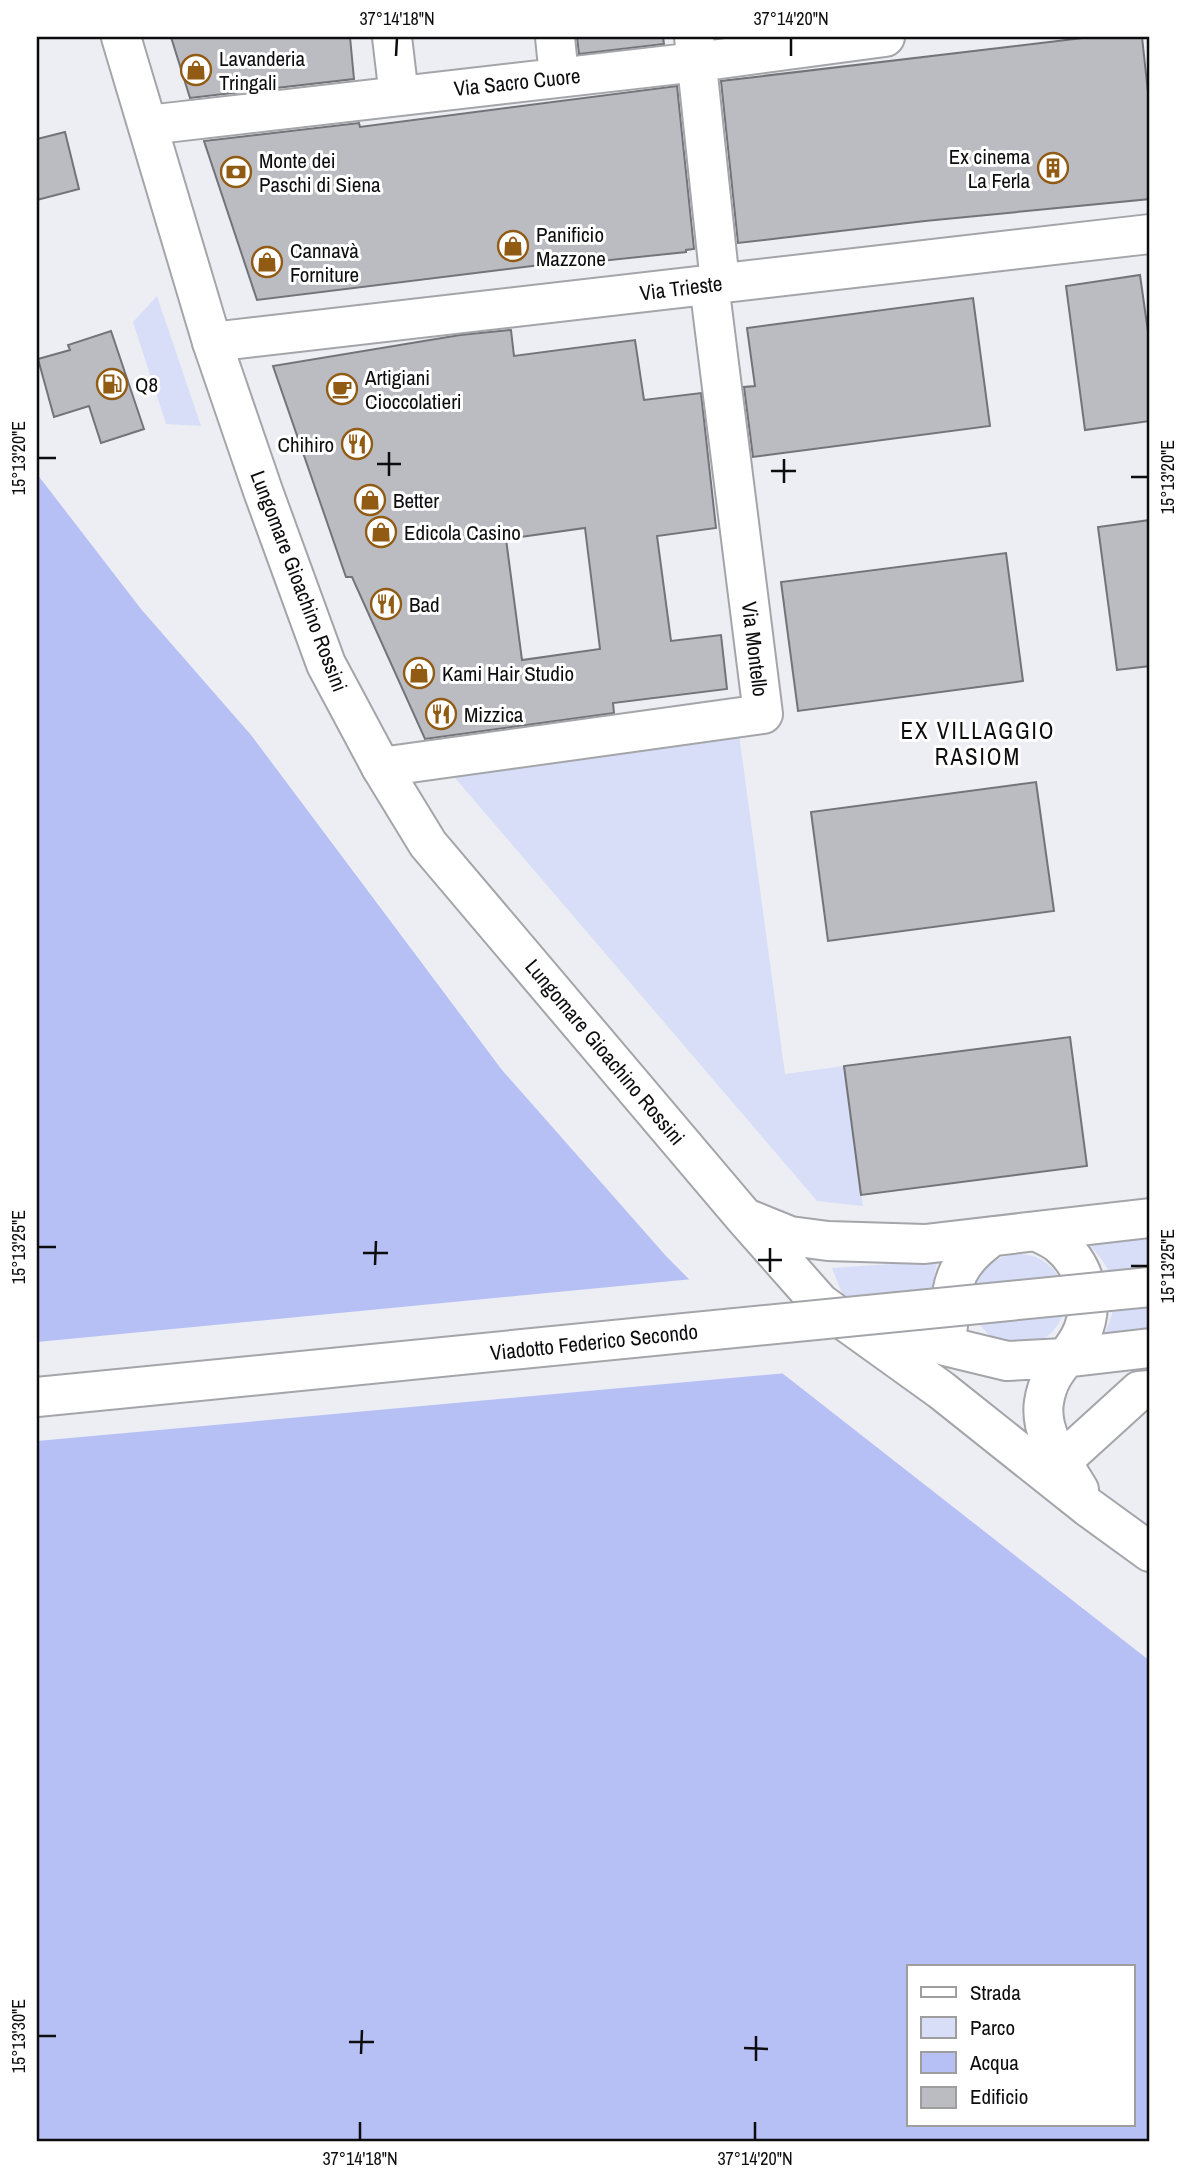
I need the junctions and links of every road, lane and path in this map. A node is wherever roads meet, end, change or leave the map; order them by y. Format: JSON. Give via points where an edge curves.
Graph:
{"nodes":[{"id":1,"x":121,"y":37,"type":"edge"},
{"id":2,"x":392,"y":37,"type":"edge"},
{"id":3,"x":555,"y":37,"type":"edge"},
{"id":4,"x":885,"y":37,"type":"edge"},
{"id":5,"x":696,"y":49,"type":"edge"},
{"id":6,"x":559,"y":77,"type":"junction"},
{"id":7,"x":399,"y":96,"type":"junction"},
{"id":8,"x":148,"y":125,"type":"junction"},
{"id":9,"x":1150,"y":234,"type":"edge"},
{"id":10,"x":715,"y":284,"type":"junction"},
{"id":11,"x":212,"y":342,"type":"junction"},
{"id":12,"x":381,"y":767,"type":"junction"},
{"id":13,"x":744,"y":1217,"type":"junction"},
{"id":14,"x":1150,"y":1218,"type":"edge"},
{"id":15,"x":1036,"y":1231,"type":"junction"},
{"id":16,"x":993,"y":1236,"type":"junction"},
{"id":17,"x":1150,"y":1287,"type":"edge"},
{"id":18,"x":820,"y":1303,"type":"junction"},
{"id":19,"x":946,"y":1346,"type":"junction"},
{"id":20,"x":1150,"y":1348,"type":"edge"},
{"id":21,"x":1064,"y":1357,"type":"junction"},
{"id":22,"x":941,"y":1390,"type":"junction"},
{"id":23,"x":1150,"y":1390,"type":"edge"},
{"id":24,"x":37,"y":1397,"type":"edge"},
{"id":25,"x":1062,"y":1461,"type":"junction"},
{"id":26,"x":1088,"y":1507,"type":"junction"},
{"id":27,"x":1150,"y":1552,"type":"edge"}],
"edges":[{"from":1,"to":8,"type":"street","name":"Lungomare Gioachino Rossini"},
{"from":2,"to":7,"type":"street"},
{"from":3,"to":6,"type":"street"},
{"from":4,"to":5,"type":"street","name":"Via Sacro Cuore"},
{"from":5,"to":6,"type":"street","name":"Via Sacro Cuore"},
{"from":5,"to":10,"type":"street","name":"Via Montello"},
{"from":6,"to":7,"type":"street","name":"Via Sacro Cuore"},
{"from":7,"to":8,"type":"street","name":"Via Sacro Cuore"},
{"from":8,"to":11,"type":"street","name":"Lungomare Gioachino Rossini"},
{"from":9,"to":10,"type":"street","name":"Via Trieste"},
{"from":10,"to":11,"type":"street","name":"Via Trieste"},
{"from":10,"to":12,"type":"street","name":"Via Montello","via":[[763,714]]},
{"from":11,"to":12,"type":"street","name":"Lungomare Gioachino Rossini","via":[[326,664]]},
{"from":12,"to":13,"type":"street","name":"Lungomare Gioachino Rossini","via":[[428,844]]},
{"from":13,"to":16,"type":"street","via":[[790,1236],[828,1241],[925,1244]]},
{"from":13,"to":18,"type":"street","name":"Lungomare Gioachino Rossini"},
{"from":14,"to":15,"type":"street"},
{"from":15,"to":16,"type":"street"},
{"from":15,"to":21,"type":"street","via":[[1059,1243],[1076,1262],[1086,1286],[1088,1312],[1080,1337]]},
{"from":16,"to":19,"type":"street","via":[[974,1249],[960,1267],[952,1289]]},
{"from":17,"to":24,"type":"street","name":"Viadotto Federico Secondo","bridge":true},
{"from":18,"to":19,"type":"street"},
{"from":18,"to":22,"type":"street","name":"Lungomare Gioachino Rossini"},
{"from":19,"to":21,"type":"street","via":[[1007,1360]]},
{"from":19,"to":22,"type":"street"},
{"from":20,"to":21,"type":"street"},
{"from":21,"to":25,"type":"street","via":[[1049,1379],[1043,1404],[1046,1433]]},
{"from":22,"to":26,"type":"street","name":"Lungomare Gioachino Rossini"},
{"from":23,"to":25,"type":"street","via":[[1139,1391]]},
{"from":25,"to":26,"type":"street"},
{"from":26,"to":27,"type":"street"}]}
